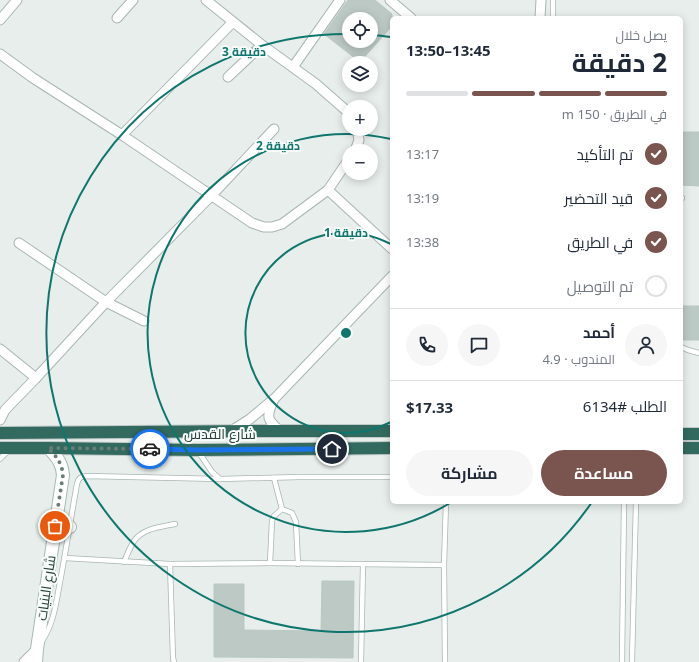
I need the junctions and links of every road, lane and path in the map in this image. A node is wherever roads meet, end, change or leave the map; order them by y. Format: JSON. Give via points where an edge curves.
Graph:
{"nodes":[{"id":1,"x":17,"y":0,"type":"edge"},
{"id":2,"x":133,"y":0,"type":"edge"},
{"id":3,"x":206,"y":0,"type":"edge"},
{"id":4,"x":340,"y":0,"type":"edge"},
{"id":5,"x":390,"y":0,"type":"edge"},
{"id":6,"x":540,"y":0,"type":"edge"},
{"id":7,"x":553,"y":0,"type":"edge"},
{"id":8,"x":409,"y":16,"type":"edge"},
{"id":9,"x":540,"y":16,"type":"edge"},
{"id":10,"x":553,"y":16,"type":"edge"},
{"id":11,"x":117,"y":18,"type":"dead end"},
{"id":12,"x":0,"y":20,"type":"edge"},
{"id":13,"x":233,"y":22,"type":"junction"},
{"id":14,"x":262,"y":45,"type":"junction"},
{"id":15,"x":0,"y":54,"type":"edge"},
{"id":16,"x":293,"y":67,"type":"junction"},
{"id":17,"x":228,"y":77,"type":"dead end"},
{"id":18,"x":342,"y":107,"type":"edge"},
{"id":19,"x":274,"y":129,"type":"dead end"},
{"id":20,"x":122,"y":135,"type":"junction"},
{"id":21,"x":342,"y":169,"type":"edge"},
{"id":22,"x":328,"y":190,"type":"junction"},
{"id":23,"x":212,"y":195,"type":"junction"},
{"id":24,"x":19,"y":244,"type":"dead end"},
{"id":25,"x":390,"y":248,"type":"edge"},
{"id":26,"x":390,"y":278,"type":"edge"},
{"id":27,"x":106,"y":302,"type":"junction"},
{"id":28,"x":144,"y":321,"type":"dead end"},
{"id":29,"x":683,"y":348,"type":"edge"},
{"id":30,"x":0,"y":349,"type":"edge"},
{"id":31,"x":699,"y":353,"type":"edge"},
{"id":32,"x":36,"y":378,"type":"junction"},
{"id":33,"x":275,"y":398,"type":"junction"},
{"id":34,"x":0,"y":420,"type":"edge"},
{"id":35,"x":231,"y":431,"type":"junction"},
{"id":36,"x":280,"y":431,"type":"junction"},
{"id":37,"x":390,"y":431,"type":"edge"},
{"id":38,"x":0,"y":433,"type":"edge"},
{"id":39,"x":683,"y":434,"type":"edge"},
{"id":40,"x":699,"y":434,"type":"edge"},
{"id":41,"x":5,"y":448,"type":"edge"},
{"id":42,"x":48,"y":448,"type":"junction"},
{"id":43,"x":390,"y":448,"type":"edge"},
{"id":44,"x":683,"y":448,"type":"edge"},
{"id":45,"x":699,"y":448,"type":"edge"},
{"id":46,"x":197,"y":450,"type":"junction"},
{"id":47,"x":0,"y":459,"type":"edge"},
{"id":48,"x":390,"y":477,"type":"edge"},
{"id":49,"x":274,"y":478,"type":"junction"},
{"id":50,"x":220,"y":479,"type":"junction"},
{"id":51,"x":446,"y":504,"type":"edge"},
{"id":52,"x":624,"y":504,"type":"edge"},
{"id":53,"x":636,"y":504,"type":"edge"},
{"id":54,"x":282,"y":509,"type":"junction"},
{"id":55,"x":175,"y":524,"type":"dead end"},
{"id":56,"x":55,"y":526,"type":"junction"},
{"id":57,"x":70,"y":527,"type":"junction"},
{"id":58,"x":65,"y":558,"type":"junction"},
{"id":59,"x":124,"y":562,"type":"junction"},
{"id":60,"x":270,"y":563,"type":"junction"},
{"id":61,"x":170,"y":564,"type":"junction"},
{"id":62,"x":298,"y":564,"type":"junction"},
{"id":63,"x":363,"y":565,"type":"junction"},
{"id":64,"x":444,"y":565,"type":"junction"},
{"id":65,"x":37,"y":649,"type":"junction"},
{"id":66,"x":24,"y":662,"type":"edge"},
{"id":67,"x":36,"y":662,"type":"edge"},
{"id":68,"x":174,"y":662,"type":"edge"},
{"id":69,"x":361,"y":662,"type":"edge"},
{"id":70,"x":445,"y":662,"type":"edge"},
{"id":71,"x":622,"y":662,"type":"edge"},
{"id":72,"x":632,"y":662,"type":"edge"}],
"edges":[{"from":1,"to":12,"type":"street"},
{"from":2,"to":11,"type":"street"},
{"from":3,"to":13,"type":"street"},
{"from":4,"to":16,"type":"street"},
{"from":5,"to":8,"type":"street"},
{"from":6,"to":9,"type":"street"},
{"from":7,"to":10,"type":"lane"},
{"from":13,"to":14,"type":"street"},
{"from":13,"to":20,"type":"street"},
{"from":14,"to":16,"type":"street"},
{"from":14,"to":17,"type":"street"},
{"from":15,"to":20,"type":"street"},
{"from":16,"to":18,"type":"street"},
{"from":19,"to":23,"type":"street"},
{"from":20,"to":23,"type":"street"},
{"from":21,"to":22,"type":"street"},
{"from":22,"to":23,"type":"street","via":[[282,224],[272,227],[252,223]]},
{"from":22,"to":25,"type":"street"},
{"from":23,"to":27,"type":"street"},
{"from":24,"to":27,"type":"street"},
{"from":26,"to":33,"type":"street"},
{"from":27,"to":28,"type":"street"},
{"from":27,"to":32,"type":"street"},
{"from":29,"to":31,"type":"lane"},
{"from":30,"to":32,"type":"street"},
{"from":32,"to":34,"type":"street","via":[[5,410]]},
{"from":33,"to":35,"type":"street","via":[[250,420]]},
{"from":33,"to":36,"type":"street","via":[[268,416]]},
{"from":35,"to":36,"type":"highway","name":"شارع القدس"},
{"from":35,"to":38,"type":"highway","name":"شارع القدس"},
{"from":36,"to":37,"type":"highway","name":"شارع القدس"},
{"from":39,"to":40,"type":"highway"},
{"from":41,"to":42,"type":"highway","name":"شارع القدس"},
{"from":41,"to":47,"type":"lane"},
{"from":42,"to":46,"type":"highway","name":"شارع القدس"},
{"from":42,"to":56,"type":"main road","name":"شارع البنيات","via":[[61,463],[63,475]]},
{"from":43,"to":46,"type":"highway","name":"شارع القدس"},
{"from":44,"to":45,"type":"highway"},
{"from":46,"to":50,"type":"lane"},
{"from":48,"to":49,"type":"lane"},
{"from":49,"to":50,"type":"lane"},
{"from":49,"to":54,"type":"lane"},
{"from":50,"to":57,"type":"lane","via":[[83,476],[78,480]]},
{"from":51,"to":64,"type":"lane"},
{"from":52,"to":71,"type":"lane"},
{"from":53,"to":72,"type":"lane"},
{"from":54,"to":60,"type":"lane","via":[[272,521]]},
{"from":54,"to":62,"type":"lane","via":[[292,513],[296,522]]},
{"from":55,"to":59,"type":"lane","via":[[142,533],[133,542]]},
{"from":56,"to":57,"type":"main road"},
{"from":56,"to":65,"type":"main road","name":"شارع البنيات"},
{"from":57,"to":58,"type":"lane"},
{"from":58,"to":59,"type":"lane"},
{"from":58,"to":65,"type":"lane","via":[[51,625]]},
{"from":59,"to":61,"type":"lane"},
{"from":60,"to":61,"type":"lane"},
{"from":60,"to":62,"type":"lane"},
{"from":61,"to":68,"type":"lane"},
{"from":62,"to":63,"type":"lane"},
{"from":63,"to":64,"type":"lane"},
{"from":63,"to":69,"type":"lane"},
{"from":64,"to":70,"type":"lane"},
{"from":65,"to":66,"type":"street"},
{"from":65,"to":67,"type":"main road","name":"شارع البنيات"}]}
